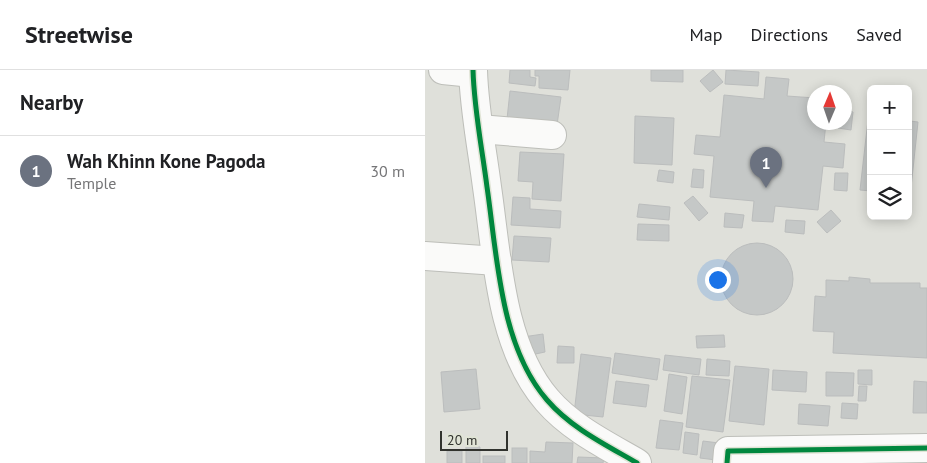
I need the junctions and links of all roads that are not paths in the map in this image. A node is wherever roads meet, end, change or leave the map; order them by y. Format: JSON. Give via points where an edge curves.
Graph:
{"nodes":[{"id":1,"x":443,"y":70,"type":"edge"},
{"id":2,"x":473,"y":71,"type":"edge"},
{"id":3,"x":479,"y":130,"type":"junction"},
{"id":4,"x":552,"y":135,"type":"dead end"},
{"id":5,"x":429,"y":256,"type":"edge"},
{"id":6,"x":497,"y":261,"type":"junction"},
{"id":7,"x":927,"y":448,"type":"edge"},
{"id":8,"x":637,"y":463,"type":"edge"},
{"id":9,"x":727,"y":463,"type":"edge"}],
"edges":[{"from":1,"to":2,"type":"street"},
{"from":2,"to":3,"type":"street"},
{"from":3,"to":4,"type":"street"},
{"from":3,"to":6,"type":"street"},
{"from":5,"to":6,"type":"street"},
{"from":6,"to":8,"type":"street","via":[[512,334],[528,371],[547,400],[576,427]]},
{"from":7,"to":9,"type":"street","via":[[728,451]]}]}
